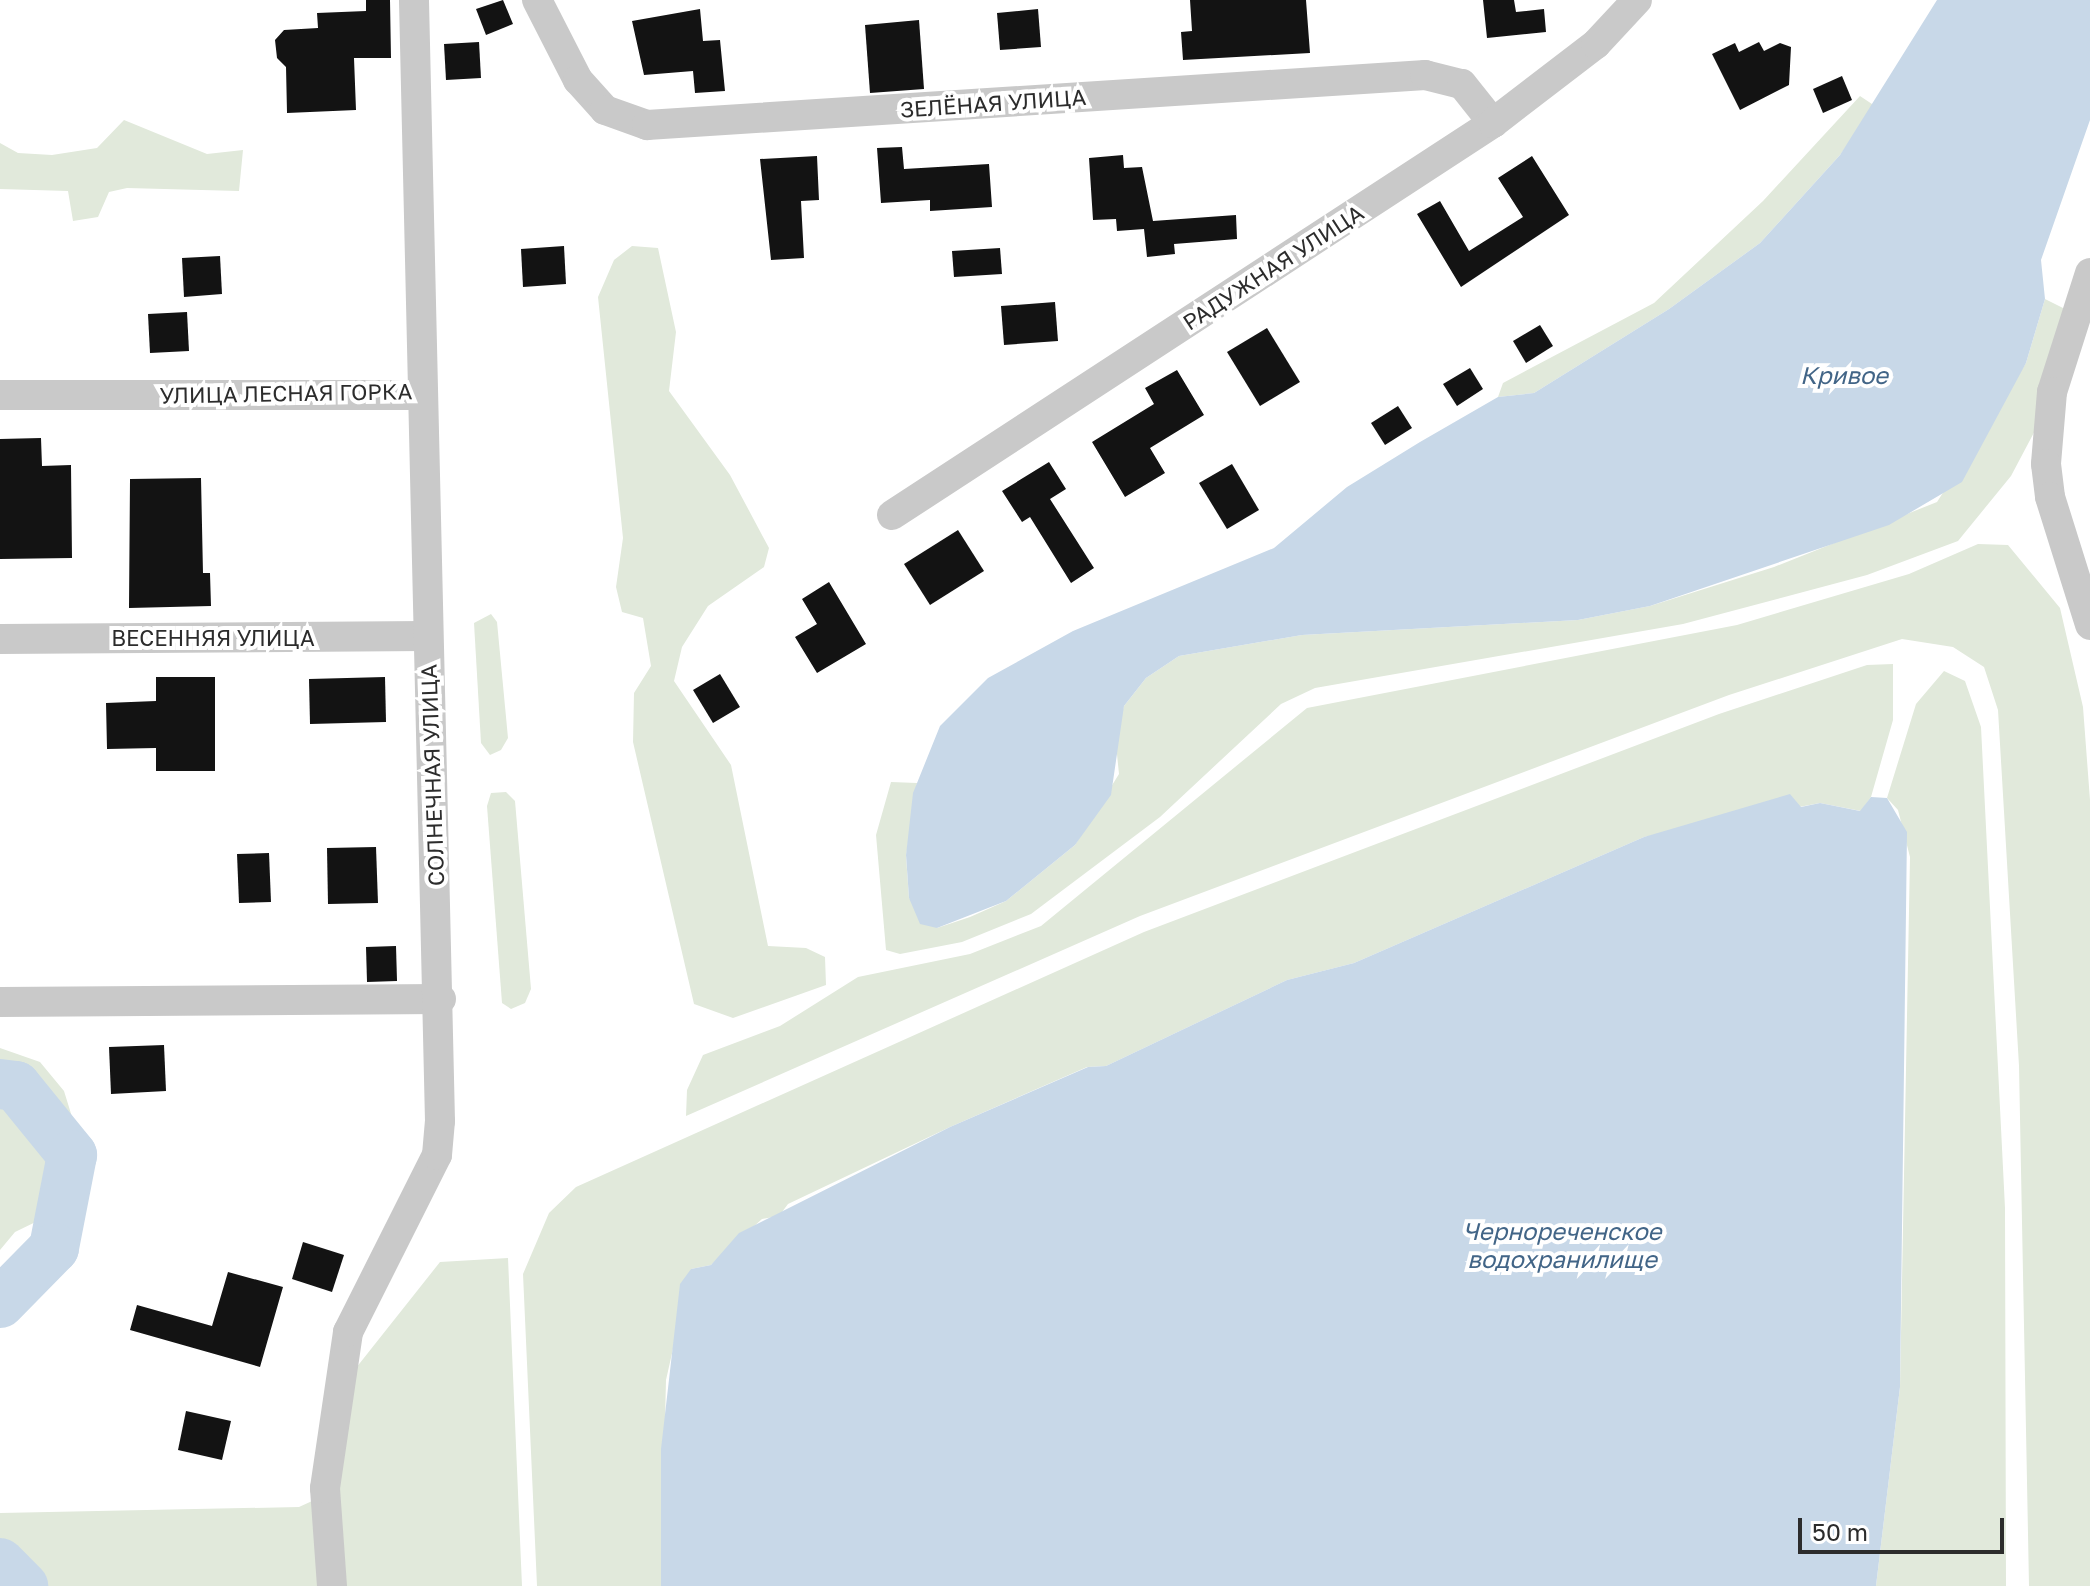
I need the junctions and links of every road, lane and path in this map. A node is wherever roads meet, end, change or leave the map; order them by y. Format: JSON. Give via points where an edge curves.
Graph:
{"nodes":[{"id":1,"x":414,"y":0,"type":"edge"},
{"id":2,"x":537,"y":0,"type":"edge"},
{"id":3,"x":1637,"y":0,"type":"edge"},
{"id":4,"x":1493,"y":123,"type":"junction"},
{"id":5,"x":2090,"y":273,"type":"edge"},
{"id":6,"x":0,"y":395,"type":"edge"},
{"id":7,"x":421,"y":395,"type":"junction"},
{"id":8,"x":892,"y":515,"type":"dead end"},
{"id":9,"x":2090,"y":625,"type":"edge"},
{"id":10,"x":426,"y":636,"type":"junction"},
{"id":11,"x":0,"y":639,"type":"edge"},
{"id":12,"x":441,"y":999,"type":"junction"},
{"id":13,"x":0,"y":1002,"type":"edge"},
{"id":14,"x":332,"y":1586,"type":"edge"}],
"edges":[{"from":1,"to":7,"type":"street","name":"УЛИЦА ЛЕСНАЯ ГОРКА"},
{"from":2,"to":4,"type":"street","name":"ЗЕЛЁНАЯ УЛИЦА","via":[[578,80],[605,110],[647,125],[1425,75],[1462,84]]},
{"from":3,"to":4,"type":"street","name":"РАДУЖНАЯ УЛИЦА","via":[[1596,44]]},
{"from":4,"to":8,"type":"street","name":"РАДУЖНАЯ УЛИЦА"},
{"from":5,"to":9,"type":"street","via":[[2052,392],[2046,464],[2050,497]]},
{"from":6,"to":7,"type":"street","name":"УЛИЦА ЛЕСНАЯ ГОРКА"},
{"from":7,"to":10,"type":"street","name":"СОЛНЕЧНАЯ УЛИЦА"},
{"from":10,"to":11,"type":"street","name":"ВЕСЕННЯЯ УЛИЦА"},
{"from":10,"to":12,"type":"street","name":"СОЛНЕЧНАЯ УЛИЦА"},
{"from":12,"to":13,"type":"street"},
{"from":12,"to":14,"type":"street","name":"СОЛНЕЧНАЯ УЛИЦА","via":[[437,1155],[348,1332],[325,1488]]}]}
